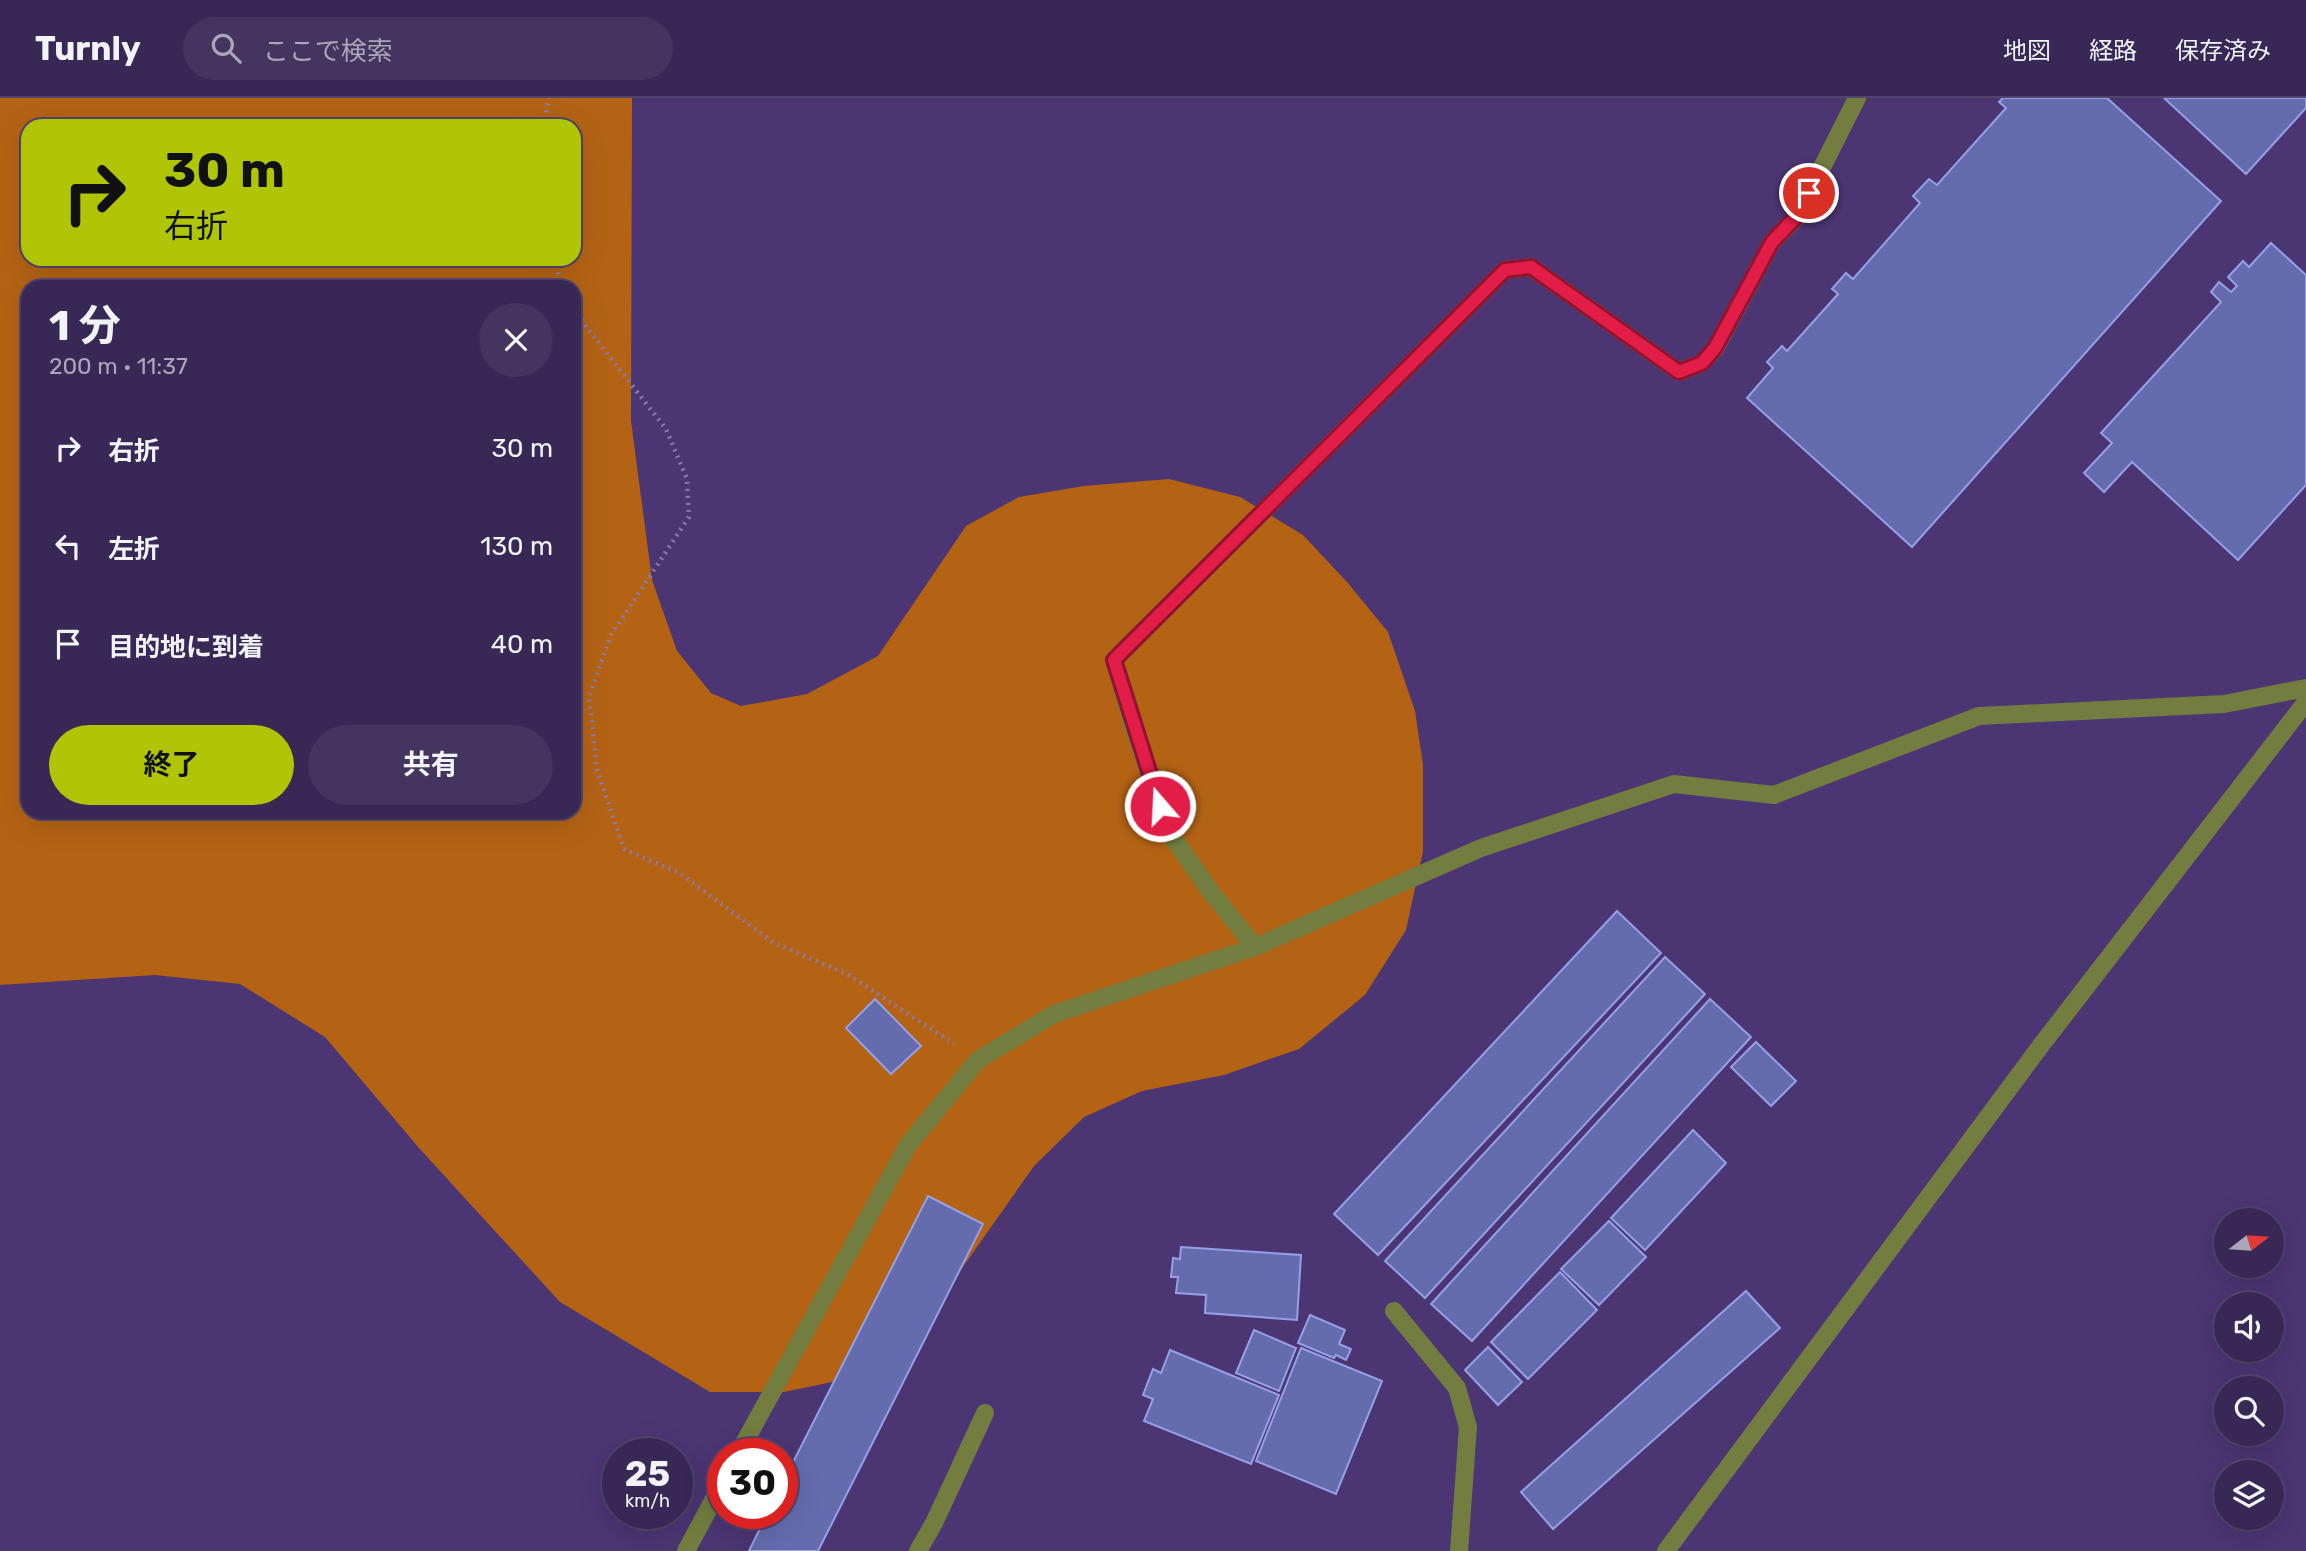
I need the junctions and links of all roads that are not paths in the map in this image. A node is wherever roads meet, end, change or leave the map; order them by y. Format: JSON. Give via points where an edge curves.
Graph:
{"nodes":[{"id":1,"x":1857,"y":98,"type":"edge"},
{"id":2,"x":2306,"y":688,"type":"edge"},
{"id":3,"x":2306,"y":702,"type":"edge"},
{"id":4,"x":1255,"y":947,"type":"junction"},
{"id":5,"x":1394,"y":1311,"type":"dead end"},
{"id":6,"x":985,"y":1413,"type":"dead end"},
{"id":7,"x":747,"y":1438,"type":"edge"},
{"id":8,"x":707,"y":1511,"type":"edge"},
{"id":9,"x":685,"y":1551,"type":"edge"},
{"id":10,"x":918,"y":1551,"type":"edge"},
{"id":11,"x":1459,"y":1551,"type":"edge"},
{"id":12,"x":1666,"y":1551,"type":"edge"}],
"edges":[{"from":1,"to":4,"type":"street","via":[[1797,216],[1772,242],[1715,348],[1702,363],[1679,372],[1531,267],[1505,270],[1114,660],[1169,832]]},
{"from":2,"to":4,"type":"street","via":[[2224,704],[1979,716],[1774,795],[1674,784],[1481,848]]},
{"from":3,"to":12,"type":"street","via":[[2039,1048]]},
{"from":4,"to":7,"type":"street","via":[[1054,1014],[978,1060],[908,1145]]},
{"from":5,"to":11,"type":"street","via":[[1457,1388],[1468,1427]]},
{"from":6,"to":10,"type":"street"},
{"from":8,"to":9,"type":"street"}]}
